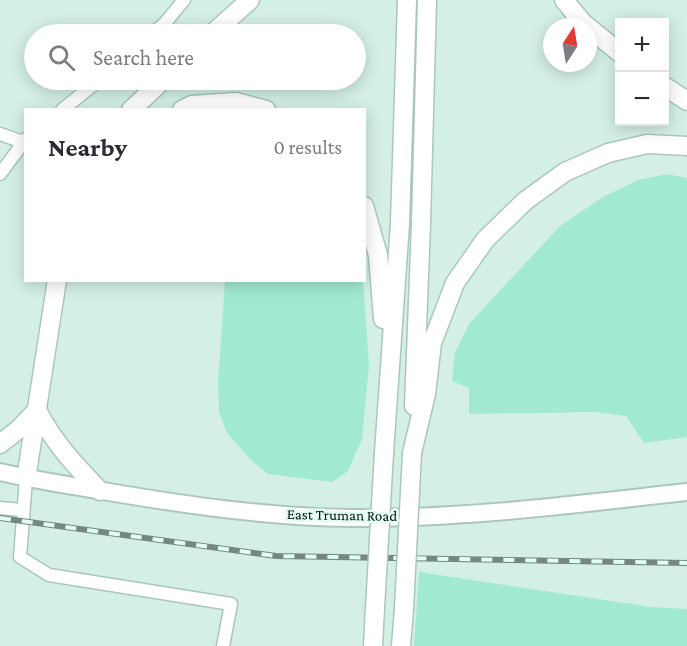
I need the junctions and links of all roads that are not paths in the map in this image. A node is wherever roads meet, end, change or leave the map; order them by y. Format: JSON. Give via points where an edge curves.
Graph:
{"nodes":[{"id":1,"x":184,"y":0,"type":"edge"},
{"id":2,"x":250,"y":0,"type":"edge"},
{"id":3,"x":407,"y":0,"type":"edge"},
{"id":4,"x":427,"y":0,"type":"edge"},
{"id":5,"x":564,"y":0,"type":"edge"},
{"id":6,"x":164,"y":24,"type":"edge"},
{"id":7,"x":223,"y":24,"type":"edge"},
{"id":8,"x":615,"y":49,"type":"edge"},
{"id":9,"x":669,"y":89,"type":"edge"},
{"id":10,"x":87,"y":90,"type":"edge"},
{"id":11,"x":152,"y":90,"type":"edge"},
{"id":12,"x":687,"y":101,"type":"edge"},
{"id":13,"x":64,"y":108,"type":"edge"},
{"id":14,"x":132,"y":108,"type":"edge"},
{"id":15,"x":186,"y":108,"type":"edge"},
{"id":16,"x":258,"y":108,"type":"edge"},
{"id":17,"x":0,"y":134,"type":"edge"},
{"id":18,"x":24,"y":141,"type":"edge"},
{"id":19,"x":687,"y":146,"type":"edge"},
{"id":20,"x":0,"y":174,"type":"edge"},
{"id":21,"x":366,"y":213,"type":"edge"},
{"id":22,"x":57,"y":282,"type":"edge"},
{"id":23,"x":37,"y":410,"type":"junction"},
{"id":24,"x":0,"y":444,"type":"edge"},
{"id":25,"x":384,"y":453,"type":"junction"},
{"id":26,"x":412,"y":453,"type":"junction"},
{"id":27,"x":0,"y":472,"type":"edge"},
{"id":28,"x":26,"y":478,"type":"junction"},
{"id":29,"x":100,"y":491,"type":"junction"},
{"id":30,"x":687,"y":492,"type":"edge"},
{"id":31,"x":0,"y":508,"type":"edge"},
{"id":32,"x":22,"y":510,"type":"junction"},
{"id":33,"x":223,"y":646,"type":"edge"},
{"id":34,"x":373,"y":646,"type":"edge"},
{"id":35,"x":401,"y":646,"type":"edge"}],
"edges":[{"from":1,"to":6,"type":"lane"},
{"from":2,"to":7,"type":"highway"},
{"from":3,"to":25,"type":"highway","via":[[400,223]]},
{"from":4,"to":26,"type":"highway"},
{"from":5,"to":8,"type":"highway","via":[[583,23]]},
{"from":9,"to":12,"type":"highway"},
{"from":10,"to":13,"type":"lane"},
{"from":11,"to":14,"type":"highway"},
{"from":15,"to":16,"type":"highway","via":[[236,102]]},
{"from":17,"to":18,"type":"lane"},
{"from":18,"to":20,"type":"lane"},
{"from":19,"to":26,"type":"highway","via":[[647,144],[617,150],[565,172],[525,201],[485,240],[455,283],[432,343],[426,394]]},
{"from":21,"to":25,"type":"highway","via":[[378,255],[383,301]]},
{"from":22,"to":23,"type":"highway"},
{"from":23,"to":24,"type":"highway"},
{"from":23,"to":28,"type":"highway"},
{"from":23,"to":29,"type":"highway","via":[[49,434]]},
{"from":25,"to":34,"type":"highway","bridge":true},
{"from":26,"to":35,"type":"highway","bridge":true},
{"from":27,"to":28,"type":"main road","name":"East Truman Road"},
{"from":28,"to":29,"type":"main road","name":"East Truman Road"},
{"from":28,"to":32,"type":"lane"},
{"from":29,"to":30,"type":"main road","name":"East Truman Road","via":[[258,513],[352,518],[481,513]]},
{"from":31,"to":32,"type":"lane"},
{"from":32,"to":33,"type":"lane","via":[[20,557],[50,575],[231,604]]}]}
